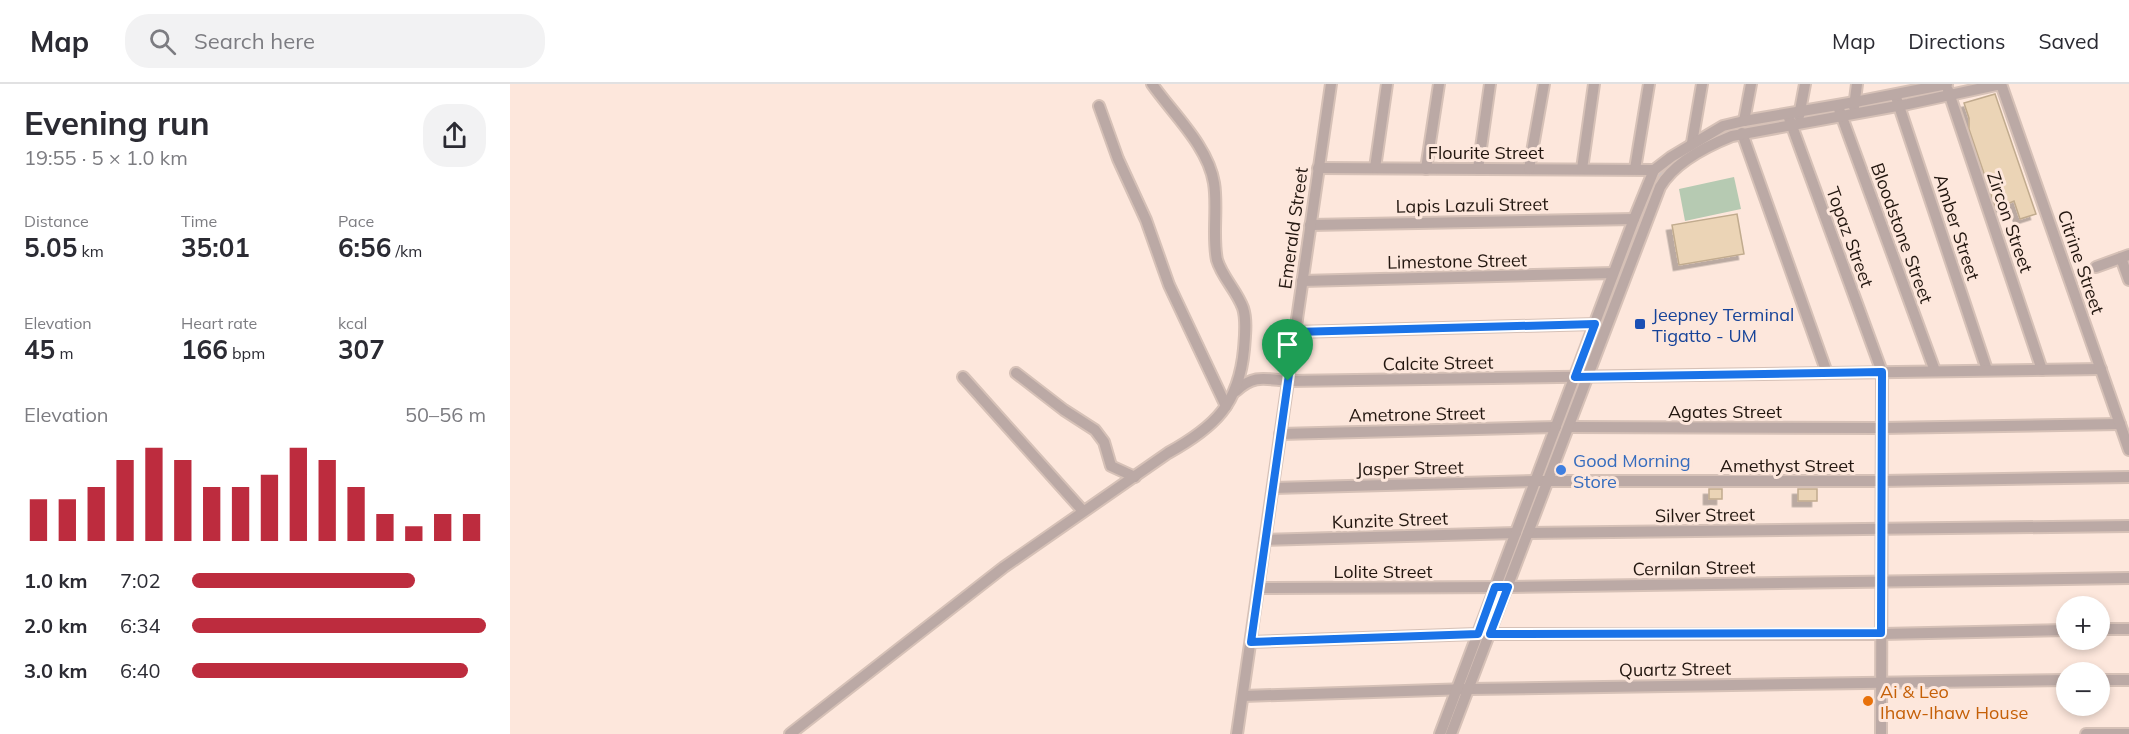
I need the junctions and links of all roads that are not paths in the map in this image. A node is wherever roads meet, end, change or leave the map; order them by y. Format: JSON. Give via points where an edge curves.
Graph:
{"nodes":[{"id":1,"x":1152,"y":84,"type":"edge"},
{"id":2,"x":1331,"y":84,"type":"edge"},
{"id":3,"x":1387,"y":84,"type":"edge"},
{"id":4,"x":1439,"y":84,"type":"edge"},
{"id":5,"x":1490,"y":84,"type":"edge"},
{"id":6,"x":1544,"y":84,"type":"edge"},
{"id":7,"x":1594,"y":84,"type":"edge"},
{"id":8,"x":1649,"y":84,"type":"edge"},
{"id":9,"x":1702,"y":84,"type":"edge"},
{"id":10,"x":1751,"y":84,"type":"edge"},
{"id":11,"x":1805,"y":84,"type":"edge"},
{"id":12,"x":1857,"y":84,"type":"edge"},
{"id":13,"x":2001,"y":84,"type":"edge"},
{"id":14,"x":1947,"y":88,"type":"edge"},
{"id":15,"x":1904,"y":96,"type":"edge"},
{"id":16,"x":1099,"y":106,"type":"dead end"},
{"id":17,"x":1854,"y":108,"type":"junction"},
{"id":18,"x":1839,"y":110,"type":"junction"},
{"id":19,"x":1794,"y":118,"type":"junction"},
{"id":20,"x":1744,"y":121,"type":"junction"},
{"id":21,"x":1742,"y":133,"type":"junction"},
{"id":22,"x":1692,"y":144,"type":"junction"},
{"id":23,"x":1318,"y":168,"type":"junction"},
{"id":24,"x":1375,"y":168,"type":"junction"},
{"id":25,"x":1426,"y":169,"type":"junction"},
{"id":26,"x":1478,"y":169,"type":"junction"},
{"id":27,"x":1529,"y":169,"type":"junction"},
{"id":28,"x":1582,"y":169,"type":"junction"},
{"id":29,"x":1635,"y":170,"type":"junction"},
{"id":30,"x":1654,"y":170,"type":"junction"},
{"id":31,"x":1634,"y":219,"type":"junction"},
{"id":32,"x":1310,"y":225,"type":"junction"},
{"id":33,"x":2125,"y":256,"type":"edge"},
{"id":34,"x":2096,"y":267,"type":"dead end"},
{"id":35,"x":1613,"y":273,"type":"junction"},
{"id":36,"x":2129,"y":280,"type":"edge"},
{"id":37,"x":1302,"y":281,"type":"junction"},
{"id":38,"x":1595,"y":324,"type":"junction"},
{"id":39,"x":1295,"y":332,"type":"junction"},
{"id":40,"x":2101,"y":369,"type":"junction"},
{"id":41,"x":1987,"y":370,"type":"junction"},
{"id":42,"x":2043,"y":370,"type":"junction"},
{"id":43,"x":1935,"y":371,"type":"junction"},
{"id":44,"x":1882,"y":372,"type":"junction"},
{"id":45,"x":1016,"y":373,"type":"dead end"},
{"id":46,"x":1827,"y":373,"type":"junction"},
{"id":47,"x":963,"y":376,"type":"dead end"},
{"id":48,"x":1575,"y":377,"type":"junction"},
{"id":49,"x":1588,"y":377,"type":"junction"},
{"id":50,"x":1288,"y":381,"type":"junction"},
{"id":51,"x":1236,"y":391,"type":"junction"},
{"id":52,"x":1226,"y":406,"type":"junction"},
{"id":53,"x":2120,"y":424,"type":"junction"},
{"id":54,"x":1556,"y":427,"type":"junction"},
{"id":55,"x":1569,"y":428,"type":"junction"},
{"id":56,"x":1882,"y":428,"type":"junction"},
{"id":57,"x":1280,"y":434,"type":"junction"},
{"id":58,"x":2129,"y":450,"type":"edge"},
{"id":59,"x":1135,"y":477,"type":"junction"},
{"id":60,"x":2129,"y":477,"type":"edge"},
{"id":61,"x":1535,"y":481,"type":"junction"},
{"id":62,"x":1548,"y":481,"type":"junction"},
{"id":63,"x":1882,"y":481,"type":"junction"},
{"id":64,"x":1273,"y":488,"type":"junction"},
{"id":65,"x":1083,"y":511,"type":"junction"},
{"id":66,"x":2129,"y":526,"type":"edge"},
{"id":67,"x":1882,"y":530,"type":"junction"},
{"id":68,"x":1516,"y":533,"type":"junction"},
{"id":69,"x":1528,"y":534,"type":"junction"},
{"id":70,"x":1265,"y":540,"type":"junction"},
{"id":71,"x":2129,"y":578,"type":"edge"},
{"id":72,"x":1882,"y":582,"type":"junction"},
{"id":73,"x":1495,"y":587,"type":"junction"},
{"id":74,"x":1508,"y":587,"type":"junction"},
{"id":75,"x":1258,"y":588,"type":"junction"},
{"id":76,"x":2129,"y":628,"type":"edge"},
{"id":77,"x":2110,"y":629,"type":"edge"},
{"id":78,"x":2056,"y":630,"type":"edge"},
{"id":79,"x":1881,"y":633,"type":"junction"},
{"id":80,"x":1478,"y":634,"type":"junction"},
{"id":81,"x":1490,"y":634,"type":"junction"},
{"id":82,"x":1251,"y":642,"type":"junction"},
{"id":83,"x":2110,"y":680,"type":"edge"},
{"id":84,"x":2129,"y":680,"type":"edge"},
{"id":85,"x":2056,"y":681,"type":"edge"},
{"id":86,"x":1881,"y":683,"type":"junction"},
{"id":87,"x":1457,"y":689,"type":"junction"},
{"id":88,"x":1468,"y":689,"type":"junction"},
{"id":89,"x":1243,"y":696,"type":"junction"},
{"id":90,"x":790,"y":734,"type":"edge"},
{"id":91,"x":1238,"y":734,"type":"edge"},
{"id":92,"x":1440,"y":734,"type":"edge"},
{"id":93,"x":1451,"y":734,"type":"edge"},
{"id":94,"x":1881,"y":734,"type":"edge"},
{"id":95,"x":2086,"y":734,"type":"edge"},
{"id":96,"x":2129,"y":734,"type":"edge"}],
"edges":[{"from":1,"to":51,"type":"street","via":[[1211,167],[1219,267],[1243,309],[1245,324],[1242,370]]},
{"from":2,"to":23,"type":"street","name":"Emerald Street"},
{"from":3,"to":24,"type":"street"},
{"from":4,"to":25,"type":"street"},
{"from":5,"to":26,"type":"street"},
{"from":6,"to":27,"type":"street"},
{"from":7,"to":28,"type":"street"},
{"from":8,"to":29,"type":"street"},
{"from":9,"to":22,"type":"street"},
{"from":10,"to":20,"type":"street"},
{"from":11,"to":19,"type":"street"},
{"from":12,"to":17,"type":"street"},
{"from":13,"to":14,"type":"street"},
{"from":13,"to":40,"type":"street","name":"Citrine Street"},
{"from":14,"to":15,"type":"street"},
{"from":14,"to":42,"type":"street","name":"Zircon Street"},
{"from":15,"to":17,"type":"street"},
{"from":15,"to":41,"type":"street","name":"Amber Street"},
{"from":16,"to":52,"type":"street","via":[[1169,285]]},
{"from":17,"to":18,"type":"street"},
{"from":18,"to":19,"type":"street"},
{"from":18,"to":43,"type":"street","name":"Bloodstone Street"},
{"from":19,"to":20,"type":"street"},
{"from":19,"to":21,"type":"street"},
{"from":19,"to":44,"type":"street","name":"Topaz Street"},
{"from":20,"to":22,"type":"street","via":[[1723,126]]},
{"from":21,"to":46,"type":"street"},
{"from":21,"to":49,"type":"street","via":[[1715,144],[1664,179]]},
{"from":22,"to":30,"type":"street"},
{"from":23,"to":24,"type":"street","name":"Flourite Street"},
{"from":23,"to":32,"type":"street","name":"Emerald Street"},
{"from":24,"to":25,"type":"street","name":"Flourite Street"},
{"from":25,"to":26,"type":"street","name":"Flourite Street"},
{"from":26,"to":27,"type":"street","name":"Flourite Street"},
{"from":27,"to":28,"type":"street","name":"Flourite Street"},
{"from":28,"to":29,"type":"street","name":"Flourite Street"},
{"from":29,"to":30,"type":"street","name":"Flourite Street"},
{"from":30,"to":31,"type":"street"},
{"from":31,"to":32,"type":"street","name":"Lapis Lazuli Street"},
{"from":31,"to":35,"type":"street"},
{"from":32,"to":37,"type":"street","name":"Emerald Street"},
{"from":33,"to":34,"type":"street"},
{"from":33,"to":36,"type":"street"},
{"from":35,"to":37,"type":"street","name":"Limestone Street"},
{"from":35,"to":38,"type":"street"},
{"from":37,"to":39,"type":"street","name":"Emerald Street"},
{"from":38,"to":39,"type":"street"},
{"from":38,"to":48,"type":"street"},
{"from":39,"to":50,"type":"street","name":"Emerald Street"},
{"from":40,"to":42,"type":"street","name":"Calcite Street"},
{"from":40,"to":53,"type":"street","name":"Citrine Street"},
{"from":41,"to":42,"type":"street","name":"Calcite Street"},
{"from":41,"to":43,"type":"street","name":"Calcite Street"},
{"from":43,"to":44,"type":"street","name":"Calcite Street"},
{"from":44,"to":46,"type":"street","name":"Calcite Street"},
{"from":44,"to":56,"type":"street"},
{"from":45,"to":59,"type":"street","via":[[1095,430],[1104,441],[1111,466]]},
{"from":46,"to":49,"type":"street","name":"Calcite Street"},
{"from":47,"to":65,"type":"street"},
{"from":48,"to":49,"type":"street","name":"Calcite Street"},
{"from":48,"to":50,"type":"street","name":"Calcite Street"},
{"from":48,"to":54,"type":"street"},
{"from":49,"to":55,"type":"street"},
{"from":50,"to":51,"type":"street","name":"Calcite Street","via":[[1251,379]]},
{"from":50,"to":57,"type":"street","name":"Emerald Street"},
{"from":51,"to":52,"type":"street"},
{"from":52,"to":59,"type":"street","via":[[1195,436]]},
{"from":53,"to":56,"type":"street","name":"Agates Street"},
{"from":53,"to":58,"type":"street","name":"Citrine Street"},
{"from":54,"to":57,"type":"street","name":"Ametrone Street"},
{"from":54,"to":61,"type":"street"},
{"from":55,"to":56,"type":"street","name":"Agates Street"},
{"from":55,"to":62,"type":"street"},
{"from":56,"to":63,"type":"street"},
{"from":57,"to":64,"type":"street","name":"Emerald Street"},
{"from":59,"to":65,"type":"street"},
{"from":60,"to":63,"type":"street","name":"Amethyst Street"},
{"from":61,"to":62,"type":"street","name":"Jasper Street"},
{"from":61,"to":64,"type":"street","name":"Jasper Street"},
{"from":61,"to":68,"type":"street"},
{"from":62,"to":63,"type":"street","name":"Amethyst Street"},
{"from":62,"to":69,"type":"street"},
{"from":63,"to":67,"type":"street"},
{"from":64,"to":70,"type":"street","name":"Emerald Street"},
{"from":65,"to":90,"type":"street","via":[[1004,567]]},
{"from":66,"to":67,"type":"street","name":"Silver Street"},
{"from":67,"to":69,"type":"street","name":"Silver Street"},
{"from":67,"to":72,"type":"street"},
{"from":68,"to":70,"type":"street","name":"Kunzite Street"},
{"from":68,"to":73,"type":"street"},
{"from":69,"to":74,"type":"street"},
{"from":70,"to":75,"type":"street","name":"Emerald Street"},
{"from":71,"to":72,"type":"street","name":"Cernilan Street"},
{"from":72,"to":74,"type":"street","name":"Cernilan Street"},
{"from":72,"to":79,"type":"street"},
{"from":73,"to":74,"type":"street","name":"Lolite Street"},
{"from":73,"to":75,"type":"street","name":"Lolite Street"},
{"from":73,"to":80,"type":"street"},
{"from":74,"to":81,"type":"street"},
{"from":75,"to":82,"type":"street","name":"Emerald Street"},
{"from":76,"to":77,"type":"street"},
{"from":78,"to":79,"type":"street"},
{"from":79,"to":81,"type":"street"},
{"from":79,"to":86,"type":"street"},
{"from":80,"to":82,"type":"street"},
{"from":80,"to":87,"type":"street"},
{"from":81,"to":88,"type":"street"},
{"from":82,"to":89,"type":"street","name":"Emerald Street"},
{"from":83,"to":84,"type":"street"},
{"from":85,"to":86,"type":"street","name":"Quartz Street"},
{"from":86,"to":88,"type":"street","name":"Quartz Street"},
{"from":86,"to":94,"type":"street"},
{"from":87,"to":88,"type":"street","name":"Quartz Street"},
{"from":87,"to":89,"type":"street","name":"Quartz Street"},
{"from":87,"to":92,"type":"street"},
{"from":88,"to":93,"type":"street"},
{"from":89,"to":91,"type":"street","name":"Emerald Street"},
{"from":95,"to":96,"type":"street"}]}
